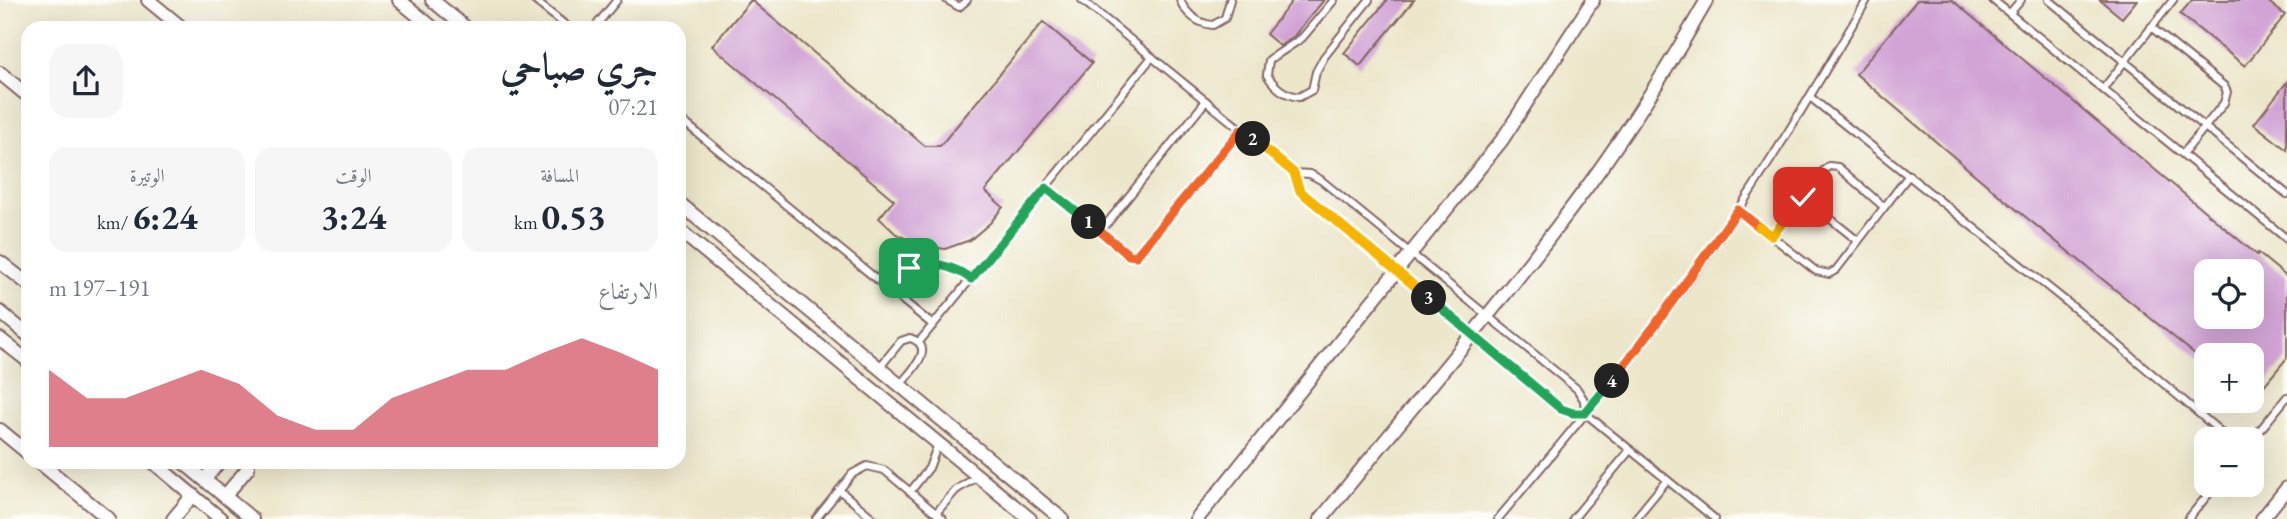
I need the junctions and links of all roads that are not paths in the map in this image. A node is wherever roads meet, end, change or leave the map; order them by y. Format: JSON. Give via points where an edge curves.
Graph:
{"nodes":[{"id":1,"x":148,"y":0,"type":"edge"},
{"id":2,"x":399,"y":0,"type":"edge"},
{"id":3,"x":432,"y":0,"type":"edge"},
{"id":4,"x":534,"y":0,"type":"edge"},
{"id":5,"x":617,"y":0,"type":"edge"},
{"id":6,"x":947,"y":0,"type":"edge"},
{"id":7,"x":968,"y":0,"type":"edge"},
{"id":8,"x":1082,"y":0,"type":"edge"},
{"id":9,"x":1181,"y":0,"type":"edge"},
{"id":10,"x":1230,"y":0,"type":"edge"},
{"id":11,"x":1334,"y":0,"type":"edge"},
{"id":12,"x":1369,"y":0,"type":"edge"},
{"id":13,"x":1593,"y":0,"type":"edge"},
{"id":14,"x":1707,"y":0,"type":"edge"},
{"id":15,"x":1867,"y":0,"type":"edge"},
{"id":16,"x":1993,"y":0,"type":"edge"},
{"id":17,"x":2021,"y":0,"type":"edge"},
{"id":18,"x":2049,"y":0,"type":"edge"},
{"id":19,"x":2172,"y":0,"type":"edge"},
{"id":20,"x":2010,"y":13,"type":"junction"},
{"id":21,"x":174,"y":21,"type":"edge"},
{"id":22,"x":424,"y":21,"type":"edge"},
{"id":23,"x":458,"y":21,"type":"edge"},
{"id":24,"x":560,"y":21,"type":"edge"},
{"id":25,"x":600,"y":21,"type":"edge"},
{"id":26,"x":2151,"y":27,"type":"junction"},
{"id":27,"x":1152,"y":57,"type":"junction"},
{"id":28,"x":2124,"y":61,"type":"junction"},
{"id":29,"x":0,"y":73,"type":"edge"},
{"id":30,"x":2103,"y":89,"type":"junction"},
{"id":31,"x":21,"y":90,"type":"edge"},
{"id":32,"x":1810,"y":97,"type":"junction"},
{"id":33,"x":1206,"y":102,"type":"junction"},
{"id":34,"x":686,"y":124,"type":"edge"},
{"id":35,"x":2204,"y":126,"type":"junction"},
{"id":36,"x":1241,"y":130,"type":"junction"},
{"id":37,"x":2183,"y":154,"type":"junction"},
{"id":38,"x":1294,"y":173,"type":"junction"},
{"id":39,"x":1909,"y":175,"type":"junction"},
{"id":40,"x":1046,"y":188,"type":"junction"},
{"id":41,"x":2287,"y":194,"type":"edge"},
{"id":42,"x":1803,"y":197,"type":"junction"},
{"id":43,"x":1884,"y":207,"type":"junction"},
{"id":44,"x":686,"y":209,"type":"edge"},
{"id":45,"x":1738,"y":210,"type":"junction"},
{"id":46,"x":2287,"y":226,"type":"edge"},
{"id":47,"x":1100,"y":232,"type":"junction"},
{"id":48,"x":2280,"y":234,"type":"junction"},
{"id":49,"x":686,"y":236,"type":"edge"},
{"id":50,"x":1772,"y":236,"type":"junction"},
{"id":51,"x":2287,"y":239,"type":"edge"},
{"id":52,"x":1858,"y":241,"type":"junction"},
{"id":53,"x":1412,"y":255,"type":"junction"},
{"id":54,"x":0,"y":262,"type":"edge"},
{"id":55,"x":1398,"y":272,"type":"junction"},
{"id":56,"x":21,"y":278,"type":"edge"},
{"id":57,"x":971,"y":279,"type":"junction"},
{"id":58,"x":885,"y":286,"type":"junction"},
{"id":59,"x":0,"y":312,"type":"edge"},
{"id":60,"x":1486,"y":316,"type":"junction"},
{"id":61,"x":933,"y":325,"type":"junction"},
{"id":62,"x":21,"y":329,"type":"edge"},
{"id":63,"x":1471,"y":333,"type":"junction"},
{"id":64,"x":0,"y":339,"type":"edge"},
{"id":65,"x":919,"y":342,"type":"junction"},
{"id":66,"x":21,"y":356,"type":"edge"},
{"id":67,"x":879,"y":368,"type":"junction"},
{"id":68,"x":899,"y":385,"type":"junction"},
{"id":69,"x":2287,"y":397,"type":"edge"},
{"id":70,"x":1585,"y":413,"type":"junction"},
{"id":71,"x":2215,"y":427,"type":"edge"},
{"id":72,"x":2263,"y":427,"type":"edge"},
{"id":73,"x":0,"y":430,"type":"edge"},
{"id":74,"x":938,"y":444,"type":"junction"},
{"id":75,"x":21,"y":447,"type":"edge"},
{"id":76,"x":1630,"y":450,"type":"junction"},
{"id":77,"x":48,"y":469,"type":"edge"},
{"id":78,"x":161,"y":469,"type":"edge"},
{"id":79,"x":192,"y":469,"type":"edge"},
{"id":80,"x":214,"y":469,"type":"edge"},
{"id":81,"x":247,"y":469,"type":"edge"},
{"id":82,"x":978,"y":476,"type":"junction"},
{"id":83,"x":205,"y":480,"type":"junction"},
{"id":84,"x":1667,"y":480,"type":"junction"},
{"id":85,"x":2287,"y":488,"type":"edge"},
{"id":86,"x":839,"y":491,"type":"junction"},
{"id":87,"x":911,"y":492,"type":"junction"},
{"id":88,"x":193,"y":495,"type":"junction"},
{"id":89,"x":225,"y":496,"type":"junction"},
{"id":90,"x":2206,"y":497,"type":"edge"},
{"id":91,"x":936,"y":513,"type":"junction"},
{"id":92,"x":214,"y":517,"type":"edge"},
{"id":93,"x":109,"y":519,"type":"edge"},
{"id":94,"x":173,"y":519,"type":"edge"},
{"id":95,"x":253,"y":519,"type":"edge"},
{"id":96,"x":816,"y":519,"type":"edge"},
{"id":97,"x":874,"y":519,"type":"edge"},
{"id":98,"x":943,"y":519,"type":"edge"},
{"id":99,"x":1030,"y":519,"type":"edge"},
{"id":100,"x":1062,"y":519,"type":"edge"},
{"id":101,"x":1197,"y":519,"type":"edge"},
{"id":102,"x":1321,"y":519,"type":"edge"},
{"id":103,"x":1498,"y":519,"type":"edge"},
{"id":104,"x":1573,"y":519,"type":"edge"},
{"id":105,"x":1635,"y":519,"type":"edge"},
{"id":106,"x":1715,"y":519,"type":"edge"},
{"id":107,"x":2188,"y":519,"type":"edge"},
{"id":108,"x":2262,"y":519,"type":"edge"}],
"edges":[{"from":1,"to":21,"type":"street"},
{"from":2,"to":22,"type":"street"},
{"from":3,"to":23,"type":"street"},
{"from":4,"to":24,"type":"lane"},
{"from":5,"to":25,"type":"lane"},
{"from":6,"to":7,"type":"lane","via":[[959,7]]},
{"from":8,"to":27,"type":"lane"},
{"from":9,"to":10,"type":"lane","via":[[1194,18],[1213,25],[1226,18]]},
{"from":11,"to":12,"type":"lane","via":[[1302,38],[1269,60],[1267,75],[1287,94],[1308,94],[1324,57]]},
{"from":13,"to":53,"type":"street","via":[[1502,140]]},
{"from":14,"to":60,"type":"street","via":[[1639,112]]},
{"from":15,"to":32,"type":"lane"},
{"from":16,"to":20,"type":"lane"},
{"from":17,"to":20,"type":"lane"},
{"from":18,"to":28,"type":"lane"},
{"from":19,"to":26,"type":"lane"},
{"from":20,"to":30,"type":"lane"},
{"from":26,"to":28,"type":"lane"},
{"from":26,"to":35,"type":"lane","via":[[2226,89],[2226,100]]},
{"from":27,"to":33,"type":"lane"},
{"from":27,"to":40,"type":"lane"},
{"from":28,"to":30,"type":"lane"},
{"from":28,"to":35,"type":"lane"},
{"from":29,"to":31,"type":"street"},
{"from":30,"to":37,"type":"lane"},
{"from":32,"to":39,"type":"lane"},
{"from":32,"to":45,"type":"lane"},
{"from":33,"to":36,"type":"lane"},
{"from":33,"to":47,"type":"lane"},
{"from":34,"to":58,"type":"lane"},
{"from":35,"to":37,"type":"lane"},
{"from":35,"to":41,"type":"lane"},
{"from":36,"to":38,"type":"lane"},
{"from":36,"to":47,"type":"lane","via":[[1136,256]]},
{"from":37,"to":48,"type":"lane"},
{"from":38,"to":53,"type":"lane","via":[[1321,180]]},
{"from":38,"to":55,"type":"lane","via":[[1300,191]]},
{"from":39,"to":43,"type":"lane"},
{"from":39,"to":71,"type":"lane"},
{"from":40,"to":47,"type":"lane"},
{"from":40,"to":57,"type":"lane"},
{"from":42,"to":43,"type":"lane","via":[[1826,168],[1834,166]]},
{"from":42,"to":50,"type":"lane"},
{"from":42,"to":52,"type":"lane"},
{"from":43,"to":52,"type":"lane"},
{"from":44,"to":67,"type":"street"},
{"from":45,"to":50,"type":"lane"},
{"from":45,"to":70,"type":"lane"},
{"from":46,"to":48,"type":"lane"},
{"from":48,"to":51,"type":"lane"},
{"from":49,"to":74,"type":"street"},
{"from":50,"to":52,"type":"lane","via":[[1824,275],[1836,270]]},
{"from":53,"to":55,"type":"street"},
{"from":53,"to":60,"type":"lane"},
{"from":54,"to":56,"type":"street"},
{"from":55,"to":63,"type":"lane"},
{"from":55,"to":101,"type":"street"},
{"from":57,"to":58,"type":"lane","via":[[954,268],[927,263],[909,268]]},
{"from":57,"to":61,"type":"lane"},
{"from":58,"to":61,"type":"lane"},
{"from":59,"to":62,"type":"street"},
{"from":60,"to":63,"type":"street"},
{"from":60,"to":70,"type":"lane","via":[[1577,389]]},
{"from":61,"to":65,"type":"lane"},
{"from":63,"to":70,"type":"lane","via":[[1561,409]]},
{"from":63,"to":102,"type":"street"},
{"from":64,"to":66,"type":"street"},
{"from":65,"to":67,"type":"lane","via":[[901,341]]},
{"from":65,"to":68,"type":"lane","via":[[922,358]]},
{"from":67,"to":68,"type":"street"},
{"from":68,"to":100,"type":"street"},
{"from":69,"to":72,"type":"lane"},
{"from":70,"to":76,"type":"lane"},
{"from":70,"to":103,"type":"lane"},
{"from":73,"to":75,"type":"street"},
{"from":74,"to":82,"type":"street"},
{"from":74,"to":87,"type":"lane","via":[[929,468]]},
{"from":76,"to":84,"type":"lane"},
{"from":76,"to":104,"type":"lane"},
{"from":77,"to":93,"type":"street"},
{"from":78,"to":88,"type":"street"},
{"from":79,"to":83,"type":"street"},
{"from":80,"to":83,"type":"street"},
{"from":81,"to":89,"type":"street"},
{"from":82,"to":91,"type":"lane","via":[[956,490]]},
{"from":82,"to":99,"type":"street"},
{"from":83,"to":89,"type":"street"},
{"from":84,"to":105,"type":"lane"},
{"from":84,"to":106,"type":"lane"},
{"from":85,"to":108,"type":"street"},
{"from":86,"to":87,"type":"lane","via":[[857,470],[873,466]]},
{"from":86,"to":96,"type":"lane"},
{"from":86,"to":97,"type":"lane"},
{"from":87,"to":91,"type":"lane"},
{"from":88,"to":92,"type":"street"},
{"from":88,"to":94,"type":"street"},
{"from":89,"to":95,"type":"street"},
{"from":90,"to":107,"type":"lane"},
{"from":91,"to":98,"type":"lane"}]}
